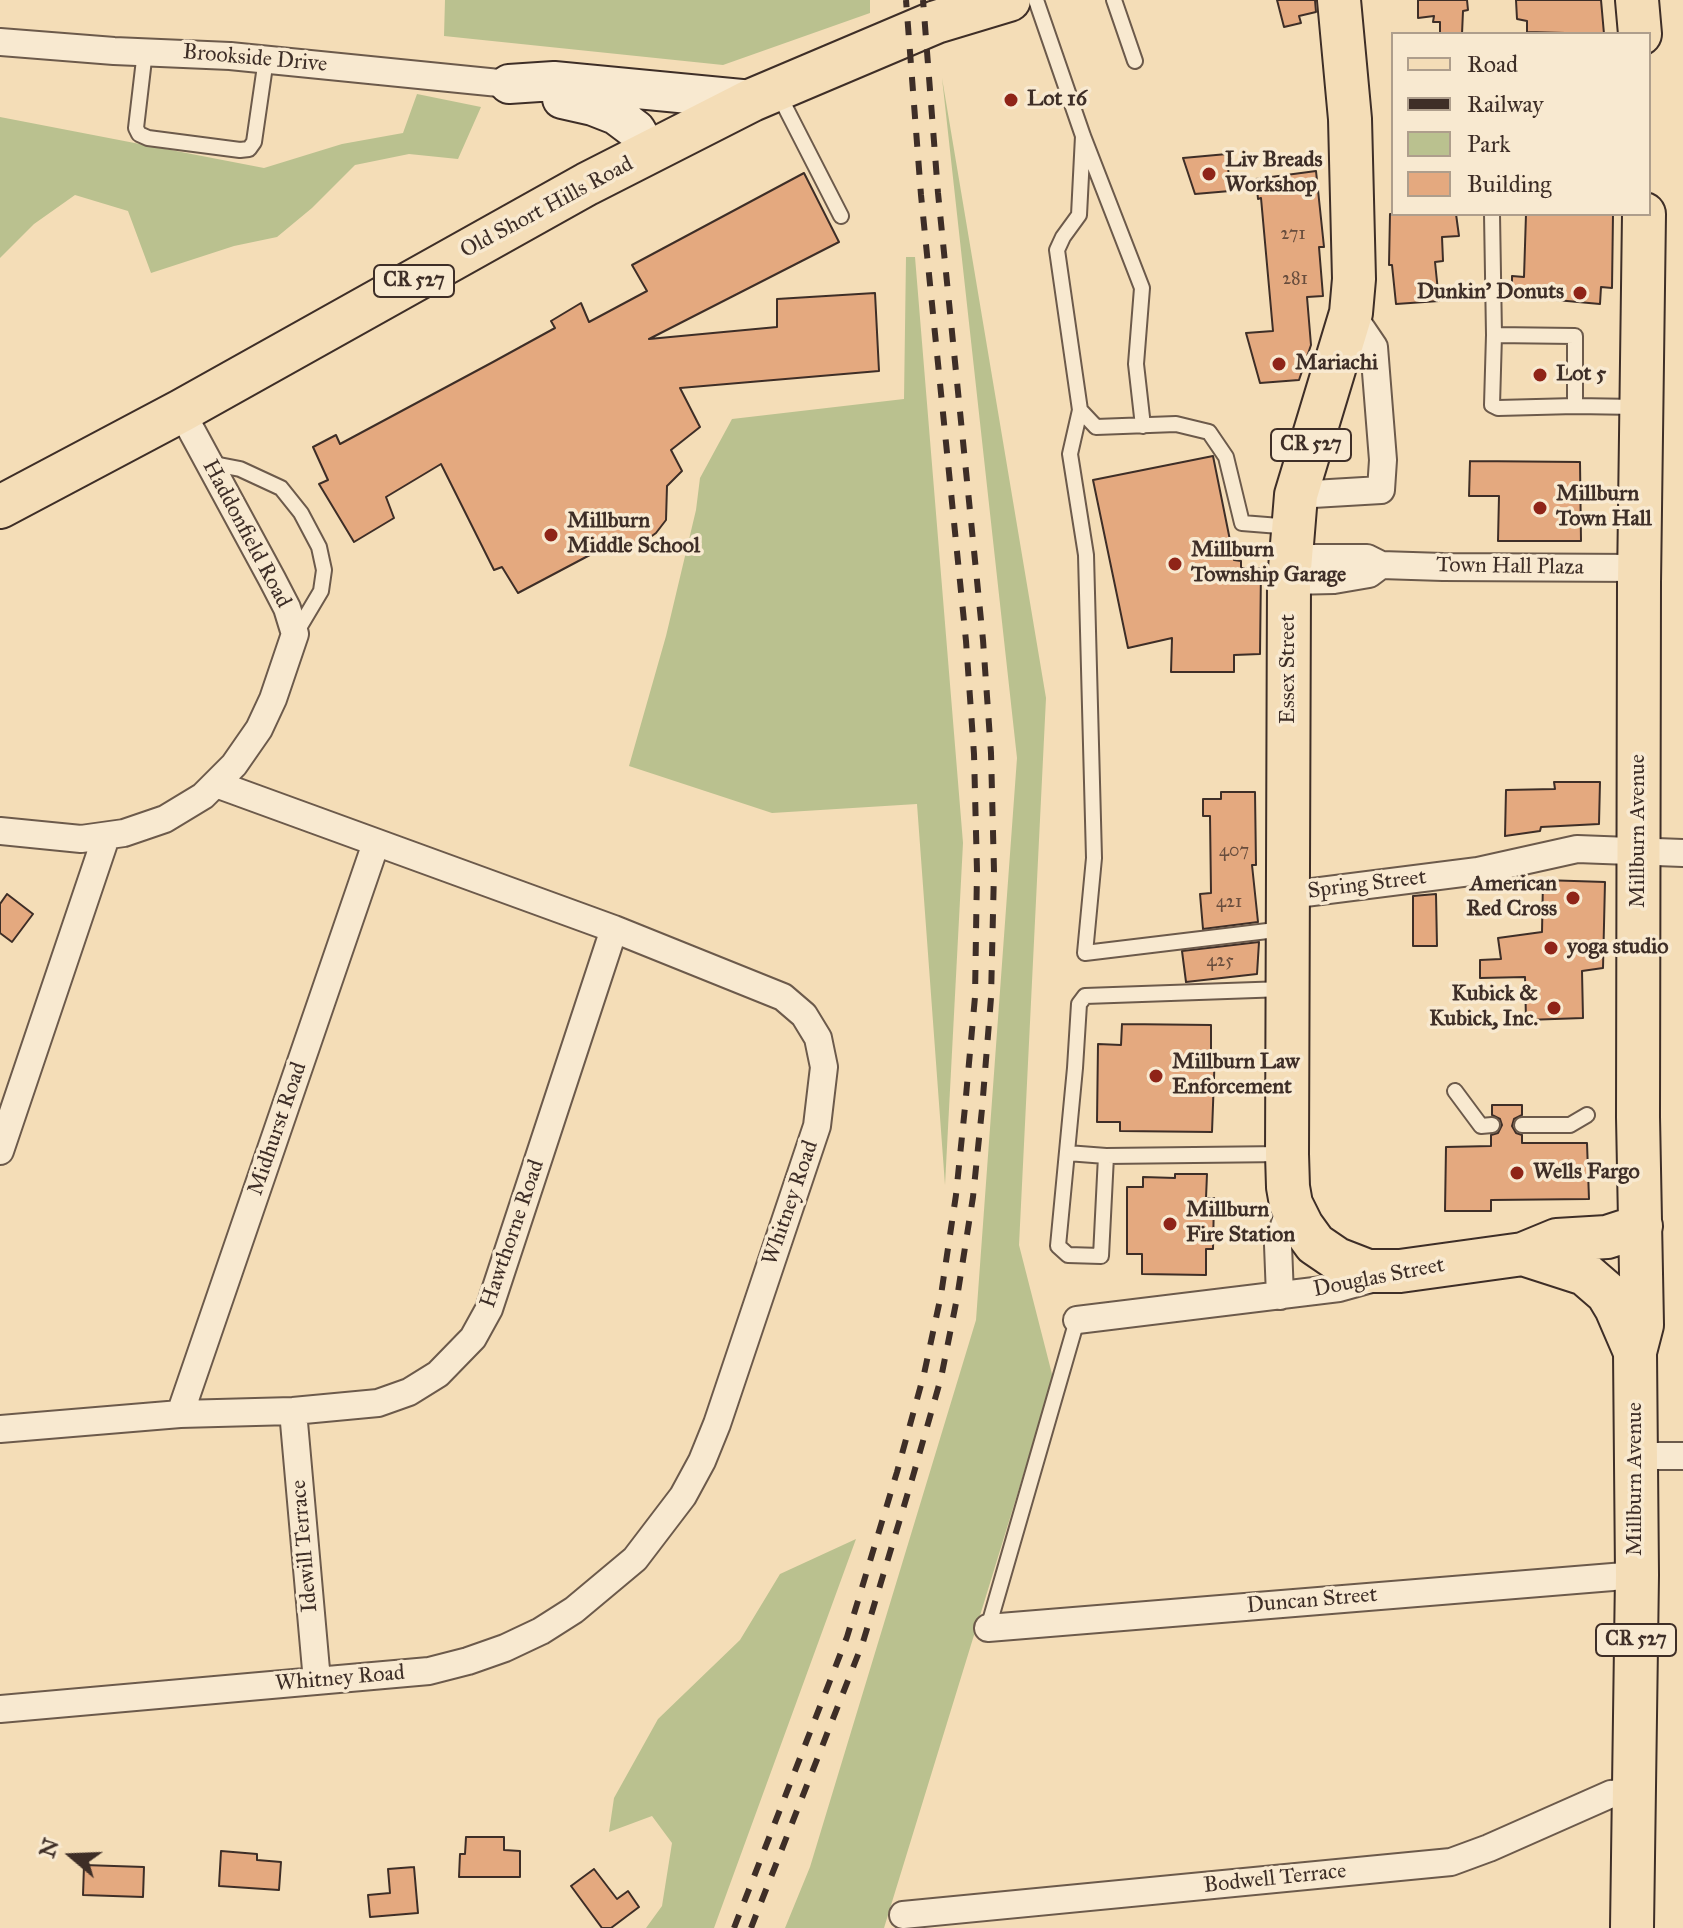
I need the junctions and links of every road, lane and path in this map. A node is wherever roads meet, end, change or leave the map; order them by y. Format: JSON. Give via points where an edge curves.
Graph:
{"nodes":[{"id":1,"x":1009,"y":0,"type":"edge"},
{"id":2,"x":1036,"y":0,"type":"edge"},
{"id":3,"x":1114,"y":0,"type":"edge"},
{"id":4,"x":1339,"y":0,"type":"edge"},
{"id":5,"x":1637,"y":0,"type":"edge"},
{"id":6,"x":1640,"y":32,"type":"edge"},
{"id":7,"x":0,"y":42,"type":"edge"},
{"id":8,"x":145,"y":51,"type":"junction"},
{"id":9,"x":266,"y":59,"type":"junction"},
{"id":10,"x":1135,"y":61,"type":"dead end"},
{"id":11,"x":509,"y":84,"type":"junction"},
{"id":12,"x":634,"y":89,"type":"junction"},
{"id":13,"x":764,"y":94,"type":"junction"},
{"id":14,"x":1083,"y":136,"type":"junction"},
{"id":15,"x":661,"y":147,"type":"junction"},
{"id":16,"x":841,"y":216,"type":"dead end"},
{"id":17,"x":1492,"y":216,"type":"edge"},
{"id":18,"x":1644,"y":216,"type":"edge"},
{"id":19,"x":1351,"y":313,"type":"junction"},
{"id":20,"x":1494,"y":335,"type":"junction"},
{"id":21,"x":1575,"y":406,"type":"junction"},
{"id":22,"x":1642,"y":408,"type":"junction"},
{"id":23,"x":1080,"y":410,"type":"junction"},
{"id":24,"x":181,"y":411,"type":"junction"},
{"id":25,"x":1143,"y":426,"type":"junction"},
{"id":26,"x":209,"y":463,"type":"junction"},
{"id":27,"x":0,"y":507,"type":"edge"},
{"id":28,"x":1292,"y":540,"type":"junction"},
{"id":29,"x":1639,"y":568,"type":"junction"},
{"id":30,"x":295,"y":634,"type":"junction"},
{"id":31,"x":216,"y":784,"type":"junction"},
{"id":32,"x":0,"y":831,"type":"edge"},
{"id":33,"x":106,"y":837,"type":"junction"},
{"id":34,"x":376,"y":843,"type":"junction"},
{"id":35,"x":1639,"y":851,"type":"junction"},
{"id":36,"x":1683,"y":853,"type":"edge"},
{"id":37,"x":1289,"y":912,"type":"junction"},
{"id":38,"x":614,"y":929,"type":"junction"},
{"id":39,"x":1289,"y":989,"type":"junction"},
{"id":40,"x":1455,"y":1091,"type":"dead end"},
{"id":41,"x":1587,"y":1115,"type":"dead end"},
{"id":42,"x":1492,"y":1125,"type":"dead end"},
{"id":43,"x":1522,"y":1125,"type":"dead end"},
{"id":44,"x":0,"y":1151,"type":"edge"},
{"id":45,"x":1067,"y":1153,"type":"junction"},
{"id":46,"x":1287,"y":1154,"type":"junction"},
{"id":47,"x":1106,"y":1156,"type":"junction"},
{"id":48,"x":1291,"y":1204,"type":"junction"},
{"id":49,"x":1641,"y":1226,"type":"junction"},
{"id":50,"x":1523,"y":1254,"type":"junction"},
{"id":51,"x":1400,"y":1271,"type":"junction"},
{"id":52,"x":1280,"y":1296,"type":"junction"},
{"id":53,"x":1077,"y":1320,"type":"joint"},
{"id":54,"x":1635,"y":1352,"type":"junction"},
{"id":55,"x":293,"y":1411,"type":"junction"},
{"id":56,"x":180,"y":1414,"type":"junction"},
{"id":57,"x":0,"y":1429,"type":"edge"},
{"id":58,"x":1635,"y":1456,"type":"junction"},
{"id":59,"x":1683,"y":1456,"type":"edge"},
{"id":60,"x":1637,"y":1575,"type":"junction"},
{"id":61,"x":988,"y":1628,"type":"joint"},
{"id":62,"x":317,"y":1681,"type":"junction"},
{"id":63,"x":0,"y":1709,"type":"edge"},
{"id":64,"x":1633,"y":1792,"type":"junction"},
{"id":65,"x":903,"y":1915,"type":"dead end"},
{"id":66,"x":1632,"y":1928,"type":"edge"}],
"edges":[{"from":1,"to":13,"type":"main road","name":"Old Short Hills Road","number":"CR 527","via":[[936,22]]},
{"from":2,"to":14,"type":"lane"},
{"from":3,"to":10,"type":"lane"},
{"from":4,"to":19,"type":"main road","name":"Essex Street","number":"CR 527","via":[[1350,133]]},
{"from":5,"to":6,"type":"main road"},
{"from":7,"to":8,"type":"street","name":"Brookside Drive"},
{"from":8,"to":9,"type":"street","name":"Brookside Drive"},
{"from":8,"to":9,"type":"lane","via":[[139,134],[240,150],[254,142]]},
{"from":9,"to":11,"type":"street","name":"Brookside Drive"},
{"from":11,"to":12,"type":"main road","name":"Brookside Drive","via":[[554,81]]},
{"from":11,"to":15,"type":"main road","name":"Brookside Drive","via":[[616,115]]},
{"from":12,"to":13,"type":"main road","name":"Brookside Drive"},
{"from":12,"to":15,"type":"main road","via":[[657,112]]},
{"from":13,"to":15,"type":"main road","name":"Old Short Hills Road","number":"CR 527"},
{"from":13,"to":16,"type":"lane"},
{"from":14,"to":23,"type":"lane","via":[[1079,215],[1057,250]]},
{"from":14,"to":25,"type":"lane","via":[[1142,288],[1136,364]]},
{"from":15,"to":24,"type":"main road","name":"Old Short Hills Road","number":"CR 527"},
{"from":17,"to":20,"type":"lane"},
{"from":18,"to":22,"type":"main road","name":"Millburn Avenue","number":"CR 527"},
{"from":19,"to":28,"type":"main road","name":"Essex Street","number":"CR 527"},
{"from":19,"to":28,"type":"street","via":[[1374,347],[1381,490]]},
{"from":20,"to":21,"type":"lane","via":[[1575,336]]},
{"from":20,"to":21,"type":"lane","via":[[1492,405]]},
{"from":21,"to":22,"type":"lane"},
{"from":22,"to":29,"type":"main road","name":"Millburn Avenue","number":"CR 527"},
{"from":23,"to":25,"type":"lane","via":[[1096,427]]},
{"from":23,"to":37,"type":"lane","via":[[1070,454],[1086,555],[1094,858],[1085,953]]},
{"from":24,"to":26,"type":"street","name":"Haddonfield Road"},
{"from":24,"to":27,"type":"main road","name":"Old Short Hills Road","number":"CR 527"},
{"from":25,"to":28,"type":"lane","via":[[1176,424],[1209,432],[1226,457],[1242,523]]},
{"from":26,"to":30,"type":"street","name":"Haddonfield Road","via":[[277,588]]},
{"from":26,"to":30,"type":"lane","via":[[240,469],[281,488],[319,547],[321,591]]},
{"from":28,"to":29,"type":"street","name":"Town Hall Plaza","via":[[1381,565]]},
{"from":28,"to":37,"type":"main road","name":"Essex Street","number":"CR 527"},
{"from":29,"to":35,"type":"main road","name":"Millburn Avenue","number":"CR 527"},
{"from":30,"to":31,"type":"street","name":"Haddonfield Road","via":[[259,729]]},
{"from":31,"to":33,"type":"street","via":[[165,819]]},
{"from":31,"to":34,"type":"street","name":"Whitney Road"},
{"from":32,"to":33,"type":"street","via":[[59,839]]},
{"from":33,"to":44,"type":"street"},
{"from":34,"to":38,"type":"street","name":"Whitney Road"},
{"from":34,"to":56,"type":"street","name":"Midhurst Road"},
{"from":35,"to":36,"type":"street","name":"Spring Street"},
{"from":35,"to":37,"type":"street","name":"Spring Street","via":[[1577,849]]},
{"from":35,"to":49,"type":"main road","name":"Millburn Avenue","number":"CR 527"},
{"from":37,"to":39,"type":"main road","name":"Essex Street","number":"CR 527"},
{"from":38,"to":55,"type":"street","name":"Hawthorne Road","via":[[492,1299],[473,1338],[438,1374],[402,1395],[378,1403]]},
{"from":38,"to":62,"type":"street","name":"Whitney Road","via":[[783,997],[804,1015],[818,1038],[824,1067],[817,1126],[717,1424],[683,1496],[660,1529],[635,1559],[574,1610],[541,1631],[468,1661],[429,1671]]},
{"from":39,"to":45,"type":"lane","via":[[1085,996],[1079,1004]]},
{"from":39,"to":46,"type":"main road","name":"Essex Street","number":"CR 527"},
{"from":40,"to":42,"type":"lane","via":[[1481,1126]]},
{"from":41,"to":43,"type":"lane","via":[[1570,1125]]},
{"from":45,"to":47,"type":"lane"},
{"from":45,"to":47,"type":"lane","via":[[1058,1246],[1068,1255],[1101,1256]]},
{"from":46,"to":47,"type":"lane"},
{"from":46,"to":48,"type":"main road","name":"Essex Street","number":"CR 527"},
{"from":48,"to":51,"type":"main road","name":"Essex Street","number":"CR 527","via":[[1315,1244],[1337,1259],[1368,1271]]},
{"from":48,"to":52,"type":"street","name":"Essex Street","via":[[1278,1245]]},
{"from":49,"to":50,"type":"main road","via":[[1607,1237],[1557,1240]]},
{"from":49,"to":54,"type":"main road","name":"Millburn Avenue","number":"CR 527","via":[[1642,1325]]},
{"from":50,"to":51,"type":"main road","name":"Douglas Street","number":"CR 527"},
{"from":50,"to":54,"type":"main road","name":"Douglas Street","number":"CR 527","via":[[1595,1281],[1616,1308]]},
{"from":51,"to":52,"type":"street","name":"Douglas Street","via":[[1339,1288]]},
{"from":52,"to":53,"type":"street","name":"Douglas Street"},
{"from":53,"to":61,"type":"lane"},
{"from":54,"to":58,"type":"main road","name":"Millburn Avenue","number":"CR 527"},
{"from":55,"to":56,"type":"street","name":"Hawthorne Road"},
{"from":55,"to":62,"type":"street","name":"Idewill Terrace"},
{"from":56,"to":57,"type":"street","name":"Hawthorne Road"},
{"from":58,"to":59,"type":"street"},
{"from":58,"to":60,"type":"main road","name":"Millburn Avenue","number":"CR 527"},
{"from":60,"to":61,"type":"street","name":"Duncan Street"},
{"from":60,"to":64,"type":"main road","name":"Millburn Avenue","number":"CR 527"},
{"from":62,"to":63,"type":"street","name":"Whitney Road"},
{"from":64,"to":65,"type":"street","name":"Bodwell Terrace","via":[[1611,1794],[1451,1862]]},
{"from":64,"to":66,"type":"main road","name":"Millburn Avenue","number":"CR 527"}]}
